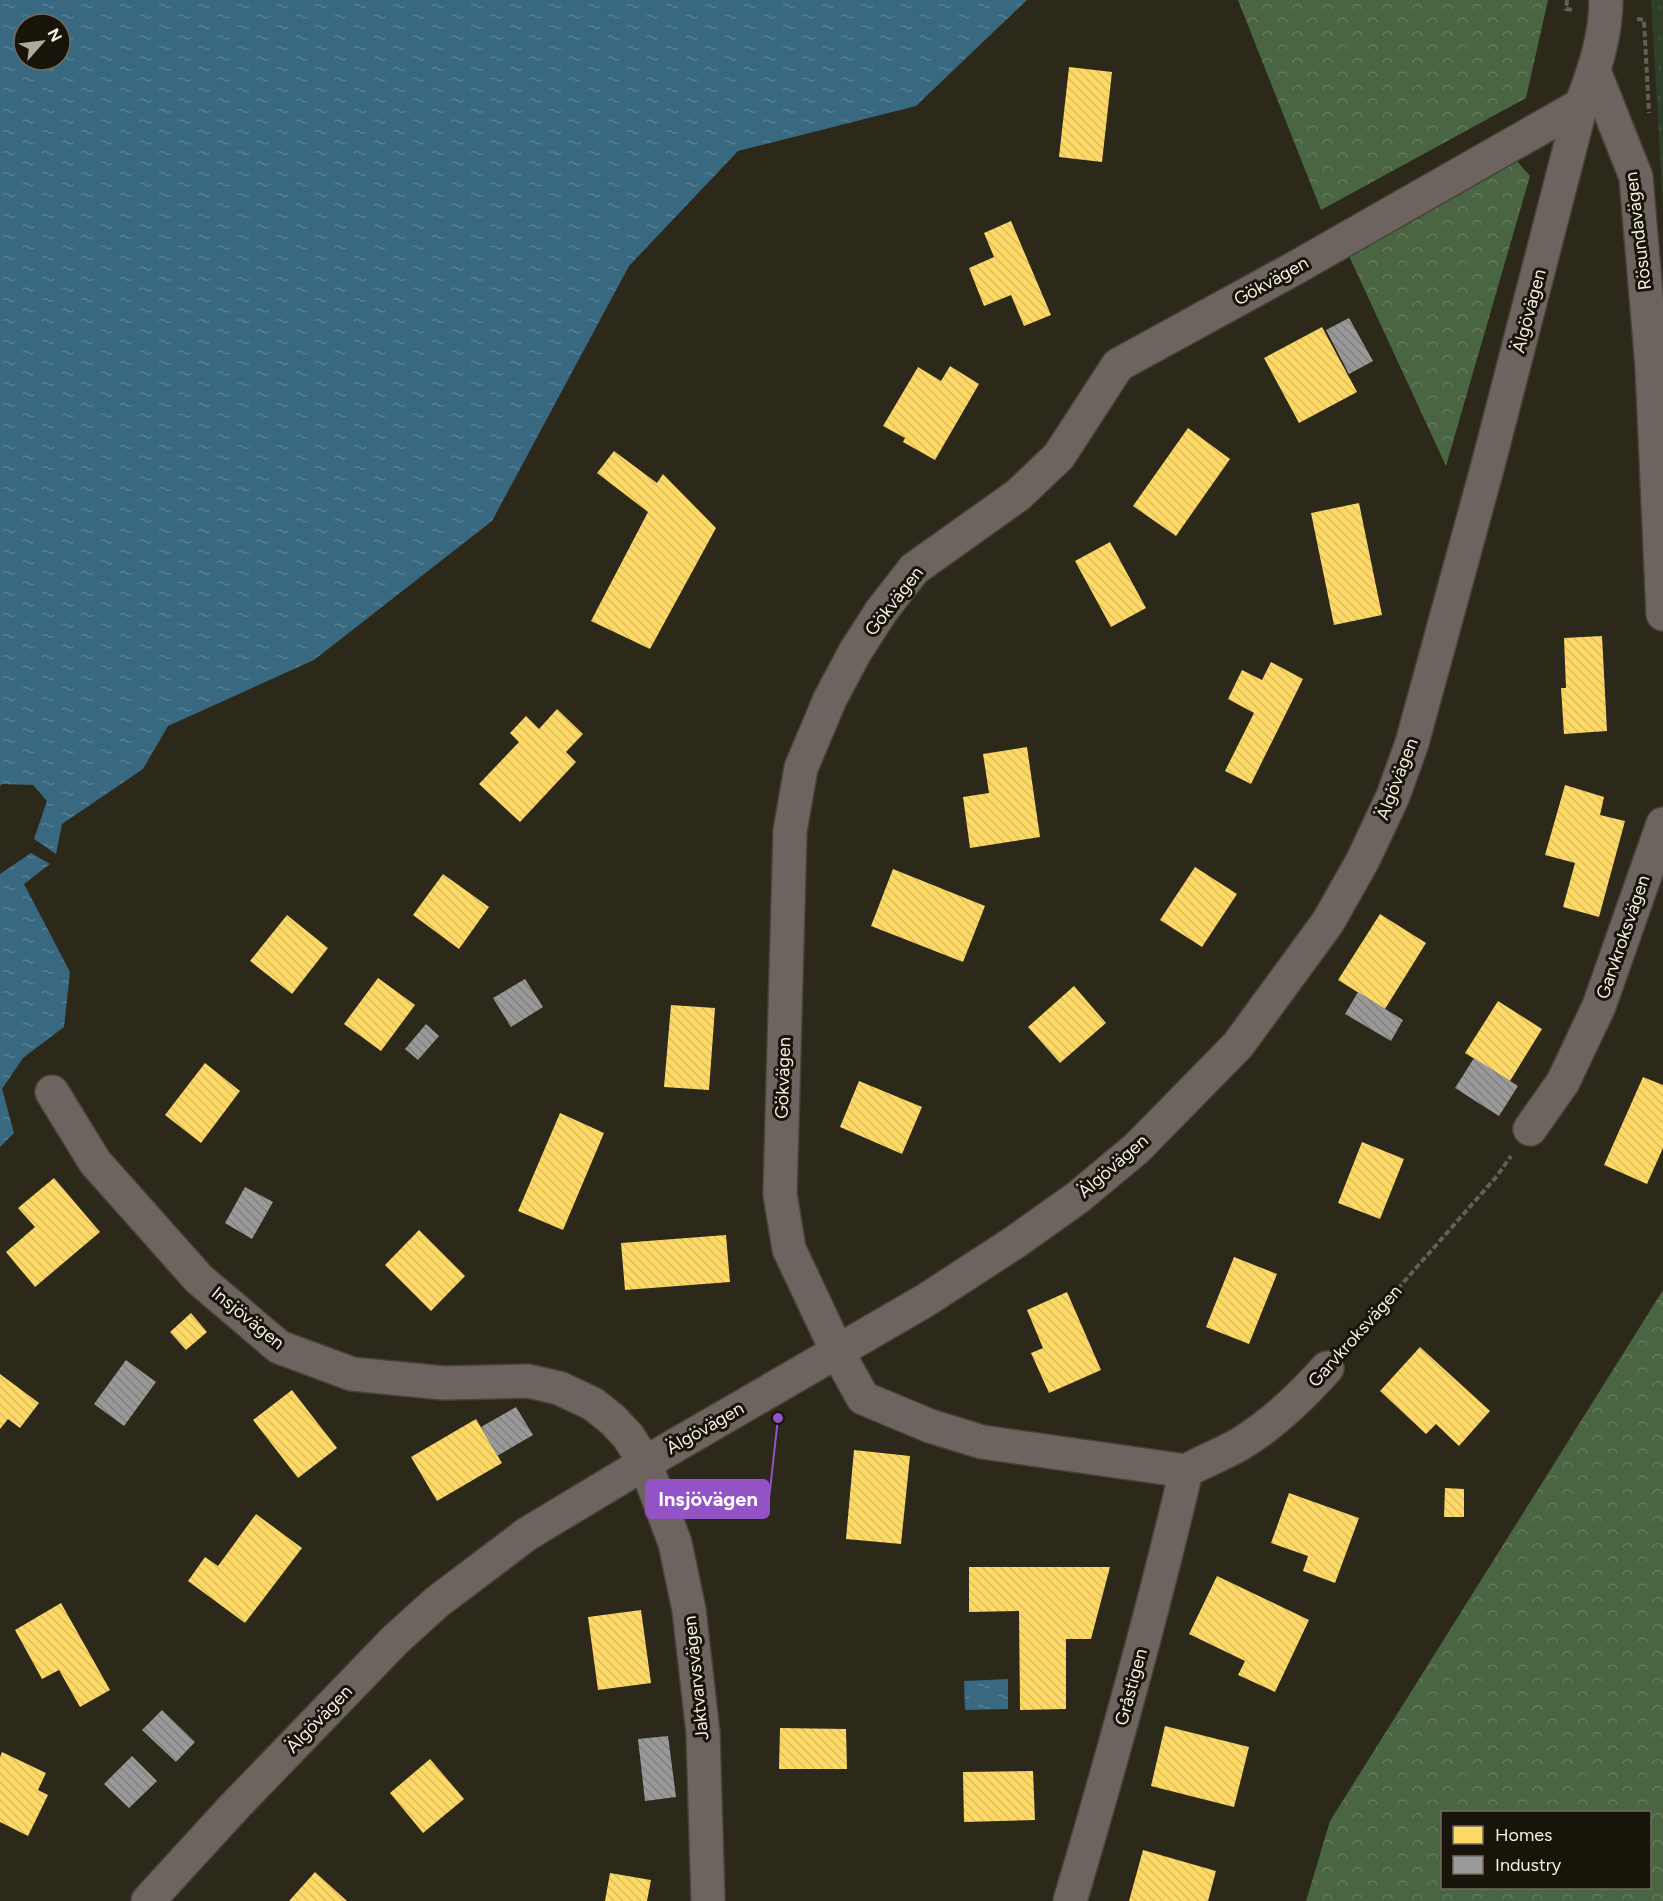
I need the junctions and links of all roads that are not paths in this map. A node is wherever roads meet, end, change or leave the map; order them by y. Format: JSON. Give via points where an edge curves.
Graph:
{"nodes":[{"id":1,"x":1606,"y":0,"type":"edge"},
{"id":2,"x":1594,"y":71,"type":"junction"},
{"id":3,"x":1581,"y":105,"type":"junction"},
{"id":4,"x":1663,"y":614,"type":"edge"},
{"id":5,"x":1663,"y":824,"type":"edge"},
{"id":6,"x":52,"y":1092,"type":"dead end"},
{"id":7,"x":1530,"y":1129,"type":"road end"},
{"id":8,"x":837,"y":1351,"type":"junction"},
{"id":9,"x":1327,"y":1368,"type":"road end"},
{"id":10,"x":645,"y":1463,"type":"junction"},
{"id":11,"x":1186,"y":1471,"type":"junction"},
{"id":12,"x":148,"y":1901,"type":"edge"},
{"id":13,"x":708,"y":1901,"type":"edge"},
{"id":14,"x":1070,"y":1901,"type":"edge"}],
"edges":[{"from":1,"to":2,"type":"street","name":"Älgövägen"},
{"from":2,"to":3,"type":"street","name":"Älgövägen"},
{"from":2,"to":4,"type":"street","name":"Rösundavägen","via":[[1636,177],[1652,366]]},
{"from":3,"to":8,"type":"street","name":"Älgövägen","via":[[1412,743],[1363,860],[1328,922],[1238,1045],[1137,1148],[1015,1242]]},
{"from":3,"to":8,"type":"street","name":"Gökvägen","via":[[1118,365],[1059,456],[1018,495],[914,569],[855,652],[801,768],[790,831],[780,1194],[789,1249]]},
{"from":5,"to":7,"type":"street","name":"Garvkroksvägen","via":[[1599,1006],[1563,1082]]},
{"from":6,"to":10,"type":"street","name":"Insjövägen","via":[[95,1162],[200,1279],[279,1347],[352,1374],[444,1383],[528,1381],[559,1388],[592,1404],[613,1420]]},
{"from":8,"to":10,"type":"street","name":"Älgövägen"},
{"from":8,"to":11,"type":"street","via":[[862,1398],[930,1426],[982,1442]]},
{"from":9,"to":11,"type":"street","name":"Garvkroksvägen","via":[[1263,1429]]},
{"from":10,"to":12,"type":"street","name":"Älgövägen","via":[[527,1534],[437,1602],[274,1765]]},
{"from":10,"to":13,"type":"street","name":"Jaktvarvsvägen","via":[[675,1543],[689,1610],[703,1733]]},
{"from":11,"to":14,"type":"street","name":"Gråstigen","via":[[1111,1762]]}]}
